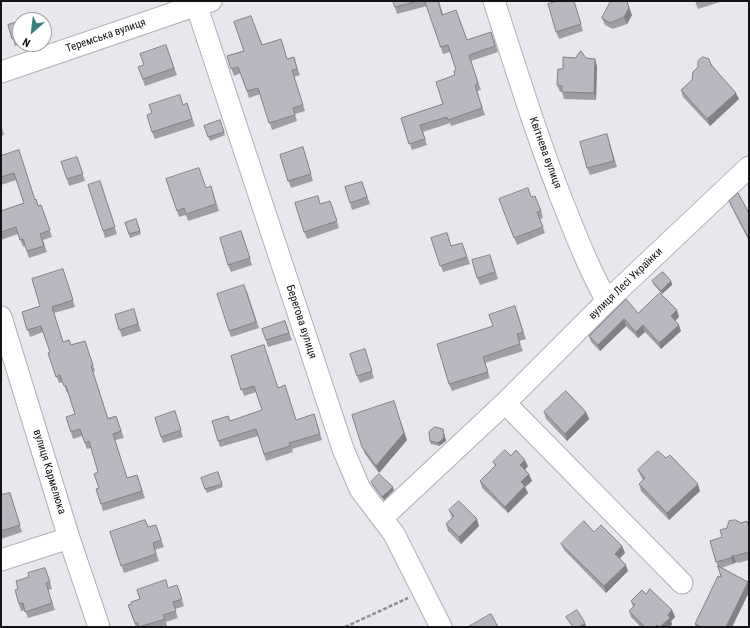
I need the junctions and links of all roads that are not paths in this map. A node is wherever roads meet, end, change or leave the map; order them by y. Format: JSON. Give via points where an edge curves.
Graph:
{"nodes":[{"id":1,"x":494,"y":1,"type":"edge"},
{"id":2,"x":201,"y":2,"type":"edge"},
{"id":3,"x":1,"y":72,"type":"edge"},
{"id":4,"x":749,"y":167,"type":"edge"},
{"id":5,"x":607,"y":301,"type":"junction"},
{"id":6,"x":2,"y":322,"type":"edge"},
{"id":7,"x":505,"y":403,"type":"junction"},
{"id":8,"x":382,"y":518,"type":"junction"},
{"id":9,"x":69,"y":538,"type":"junction"},
{"id":10,"x":1,"y":560,"type":"edge"},
{"id":11,"x":682,"y":583,"type":"dead end"},
{"id":12,"x":99,"y":627,"type":"edge"},
{"id":13,"x":441,"y":627,"type":"edge"}],
"edges":[{"from":1,"to":5,"type":"street","name":"Квітнева вулиця","via":[[552,176],[594,278]]},
{"from":2,"to":3,"type":"street","name":"Теремська вулиця"},
{"from":2,"to":8,"type":"street","name":"Берегова вулиця","via":[[343,449],[360,489]]},
{"from":4,"to":5,"type":"street","name":"вулиця Лесі Українки"},
{"from":5,"to":7,"type":"street","name":"вулиця Лесі Українки"},
{"from":6,"to":9,"type":"street","name":"вулиця Кармелюка"},
{"from":7,"to":8,"type":"street","name":"вулиця Лесі Українки"},
{"from":7,"to":11,"type":"street"},
{"from":8,"to":13,"type":"street","name":"Берегова вулиця","via":[[394,534]]},
{"from":9,"to":10,"type":"street"},
{"from":9,"to":12,"type":"street","name":"вулиця Кармелюка"}]}
